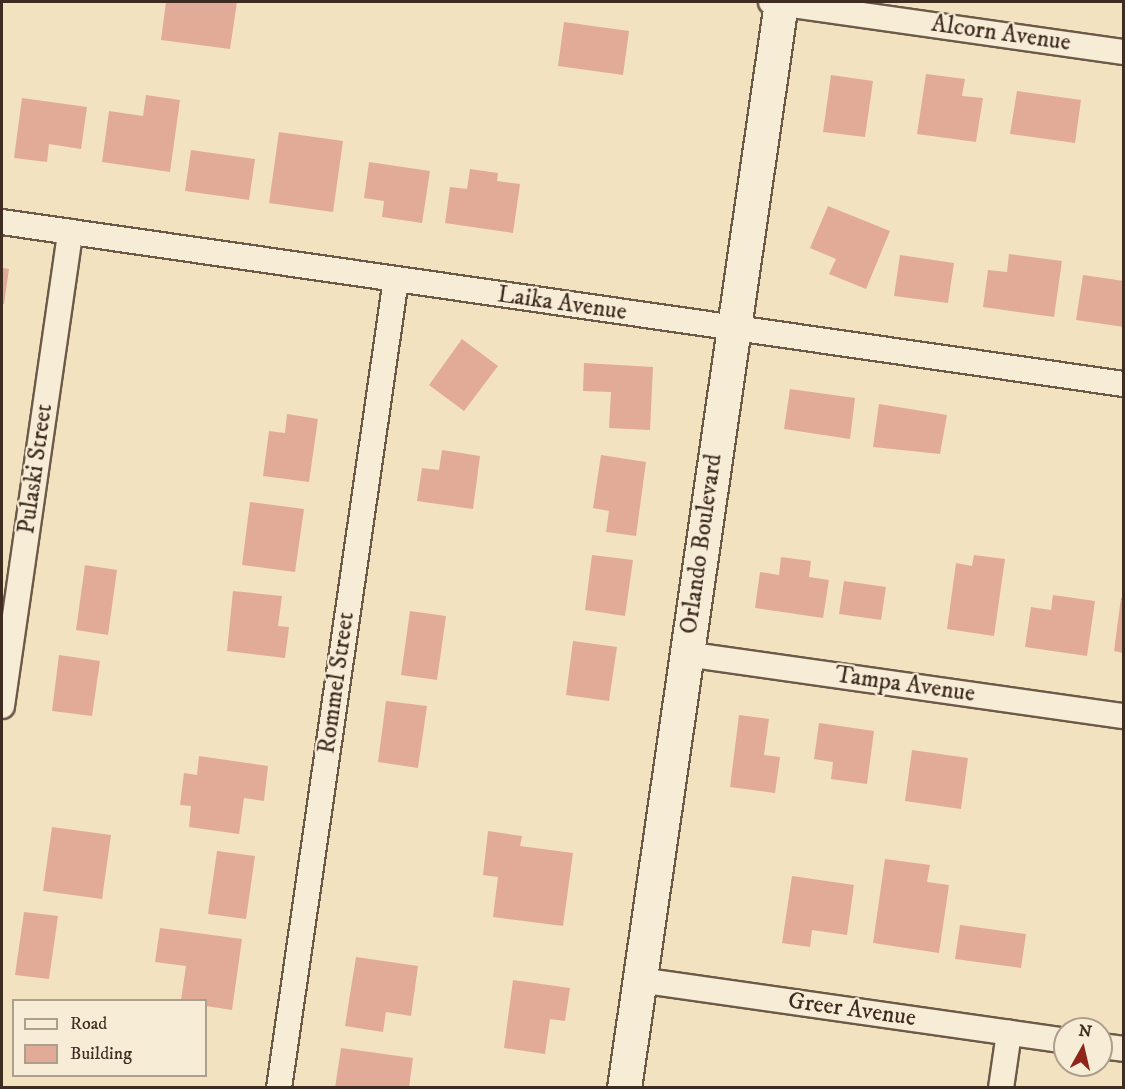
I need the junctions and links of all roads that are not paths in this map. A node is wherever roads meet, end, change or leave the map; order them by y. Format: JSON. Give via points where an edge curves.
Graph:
{"nodes":[{"id":1,"x":778,"y":2,"type":"edge"},
{"id":2,"x":1124,"y":52,"type":"edge"},
{"id":3,"x":2,"y":222,"type":"edge"},
{"id":4,"x":70,"y":232,"type":"junction"},
{"id":5,"x":396,"y":279,"type":"junction"},
{"id":6,"x":734,"y":328,"type":"junction"},
{"id":7,"x":1124,"y":384,"type":"edge"},
{"id":8,"x":686,"y":654,"type":"junction"},
{"id":9,"x":2,"y":706,"type":"edge"},
{"id":10,"x":1124,"y":716,"type":"edge"},
{"id":11,"x":639,"y":980,"type":"junction"},
{"id":12,"x":1009,"y":1033,"type":"junction"},
{"id":13,"x":1053,"y":1039,"type":"edge"},
{"id":14,"x":279,"y":1088,"type":"edge"},
{"id":15,"x":624,"y":1088,"type":"edge"},
{"id":16,"x":1001,"y":1088,"type":"edge"}],
"edges":[{"from":1,"to":2,"type":"street","name":"Alcorn Avenue"},
{"from":1,"to":6,"type":"street","name":"Orlando Boulevard"},
{"from":3,"to":4,"type":"street","name":"Laika Avenue"},
{"from":4,"to":5,"type":"street","name":"Laika Avenue"},
{"from":4,"to":9,"type":"street","name":"Pulaski Street"},
{"from":5,"to":6,"type":"street","name":"Laika Avenue"},
{"from":5,"to":14,"type":"street","name":"Rommel Street"},
{"from":6,"to":7,"type":"street","name":"Laika Avenue"},
{"from":6,"to":8,"type":"street","name":"Orlando Boulevard"},
{"from":8,"to":10,"type":"street","name":"Tampa Avenue"},
{"from":8,"to":11,"type":"street","name":"Orlando Boulevard"},
{"from":11,"to":12,"type":"street","name":"Greer Avenue"},
{"from":11,"to":15,"type":"street","name":"Orlando Boulevard"},
{"from":12,"to":13,"type":"street","name":"Greer Avenue"},
{"from":12,"to":16,"type":"street"}]}
